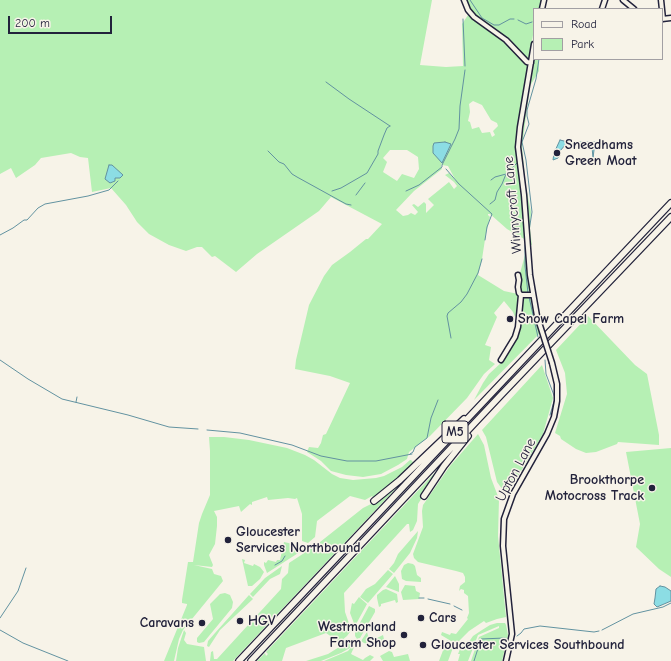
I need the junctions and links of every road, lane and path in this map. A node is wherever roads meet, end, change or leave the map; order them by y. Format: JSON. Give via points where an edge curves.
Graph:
{"nodes":[{"id":1,"x":464,"y":0,"type":"edge"},
{"id":2,"x":623,"y":0,"type":"edge"},
{"id":3,"x":633,"y":8,"type":"edge"},
{"id":4,"x":671,"y":18,"type":"edge"},
{"id":5,"x":663,"y":19,"type":"edge"},
{"id":6,"x":533,"y":50,"type":"edge"},
{"id":7,"x":531,"y":63,"type":"junction"},
{"id":8,"x":671,"y":203,"type":"edge"},
{"id":9,"x":671,"y":217,"type":"edge"},
{"id":10,"x":518,"y":275,"type":"dead end"},
{"id":11,"x":521,"y":295,"type":"junction"},
{"id":12,"x":533,"y":295,"type":"junction"},
{"id":13,"x":501,"y":360,"type":"dead end"},
{"id":14,"x":552,"y":363,"type":"joint"},
{"id":15,"x":477,"y":409,"type":"junction"},
{"id":16,"x":483,"y":415,"type":"junction"},
{"id":17,"x":424,"y":496,"type":"dead end"},
{"id":18,"x":374,"y":501,"type":"dead end"},
{"id":19,"x":239,"y":661,"type":"edge"},
{"id":20,"x":250,"y":661,"type":"edge"},
{"id":21,"x":506,"y":661,"type":"edge"}],
"edges":[{"from":1,"to":7,"type":"street","via":[[474,17],[506,40]]},
{"from":2,"to":3,"type":"street"},
{"from":4,"to":5,"type":"street"},
{"from":6,"to":7,"type":"street","name":"Winnycroft Lane"},
{"from":7,"to":12,"type":"street","name":"Winnycroft Lane","via":[[518,147]]},
{"from":8,"to":15,"type":"highway","number":"M5"},
{"from":9,"to":16,"type":"highway","number":"M5"},
{"from":10,"to":11,"type":"street"},
{"from":11,"to":12,"type":"street"},
{"from":11,"to":13,"type":"street","via":[[517,332]]},
{"from":12,"to":14,"type":"street","name":"Winnycroft Lane","bridge":true},
{"from":14,"to":21,"type":"street","name":"Upton Lane","via":[[557,384],[554,417],[548,434],[513,494],[504,518],[503,546],[512,634]]},
{"from":15,"to":18,"type":"highway","number":"M5"},
{"from":15,"to":19,"type":"highway","number":"M5"},
{"from":16,"to":17,"type":"highway","number":"M5"},
{"from":16,"to":20,"type":"highway","number":"M5"}]}
